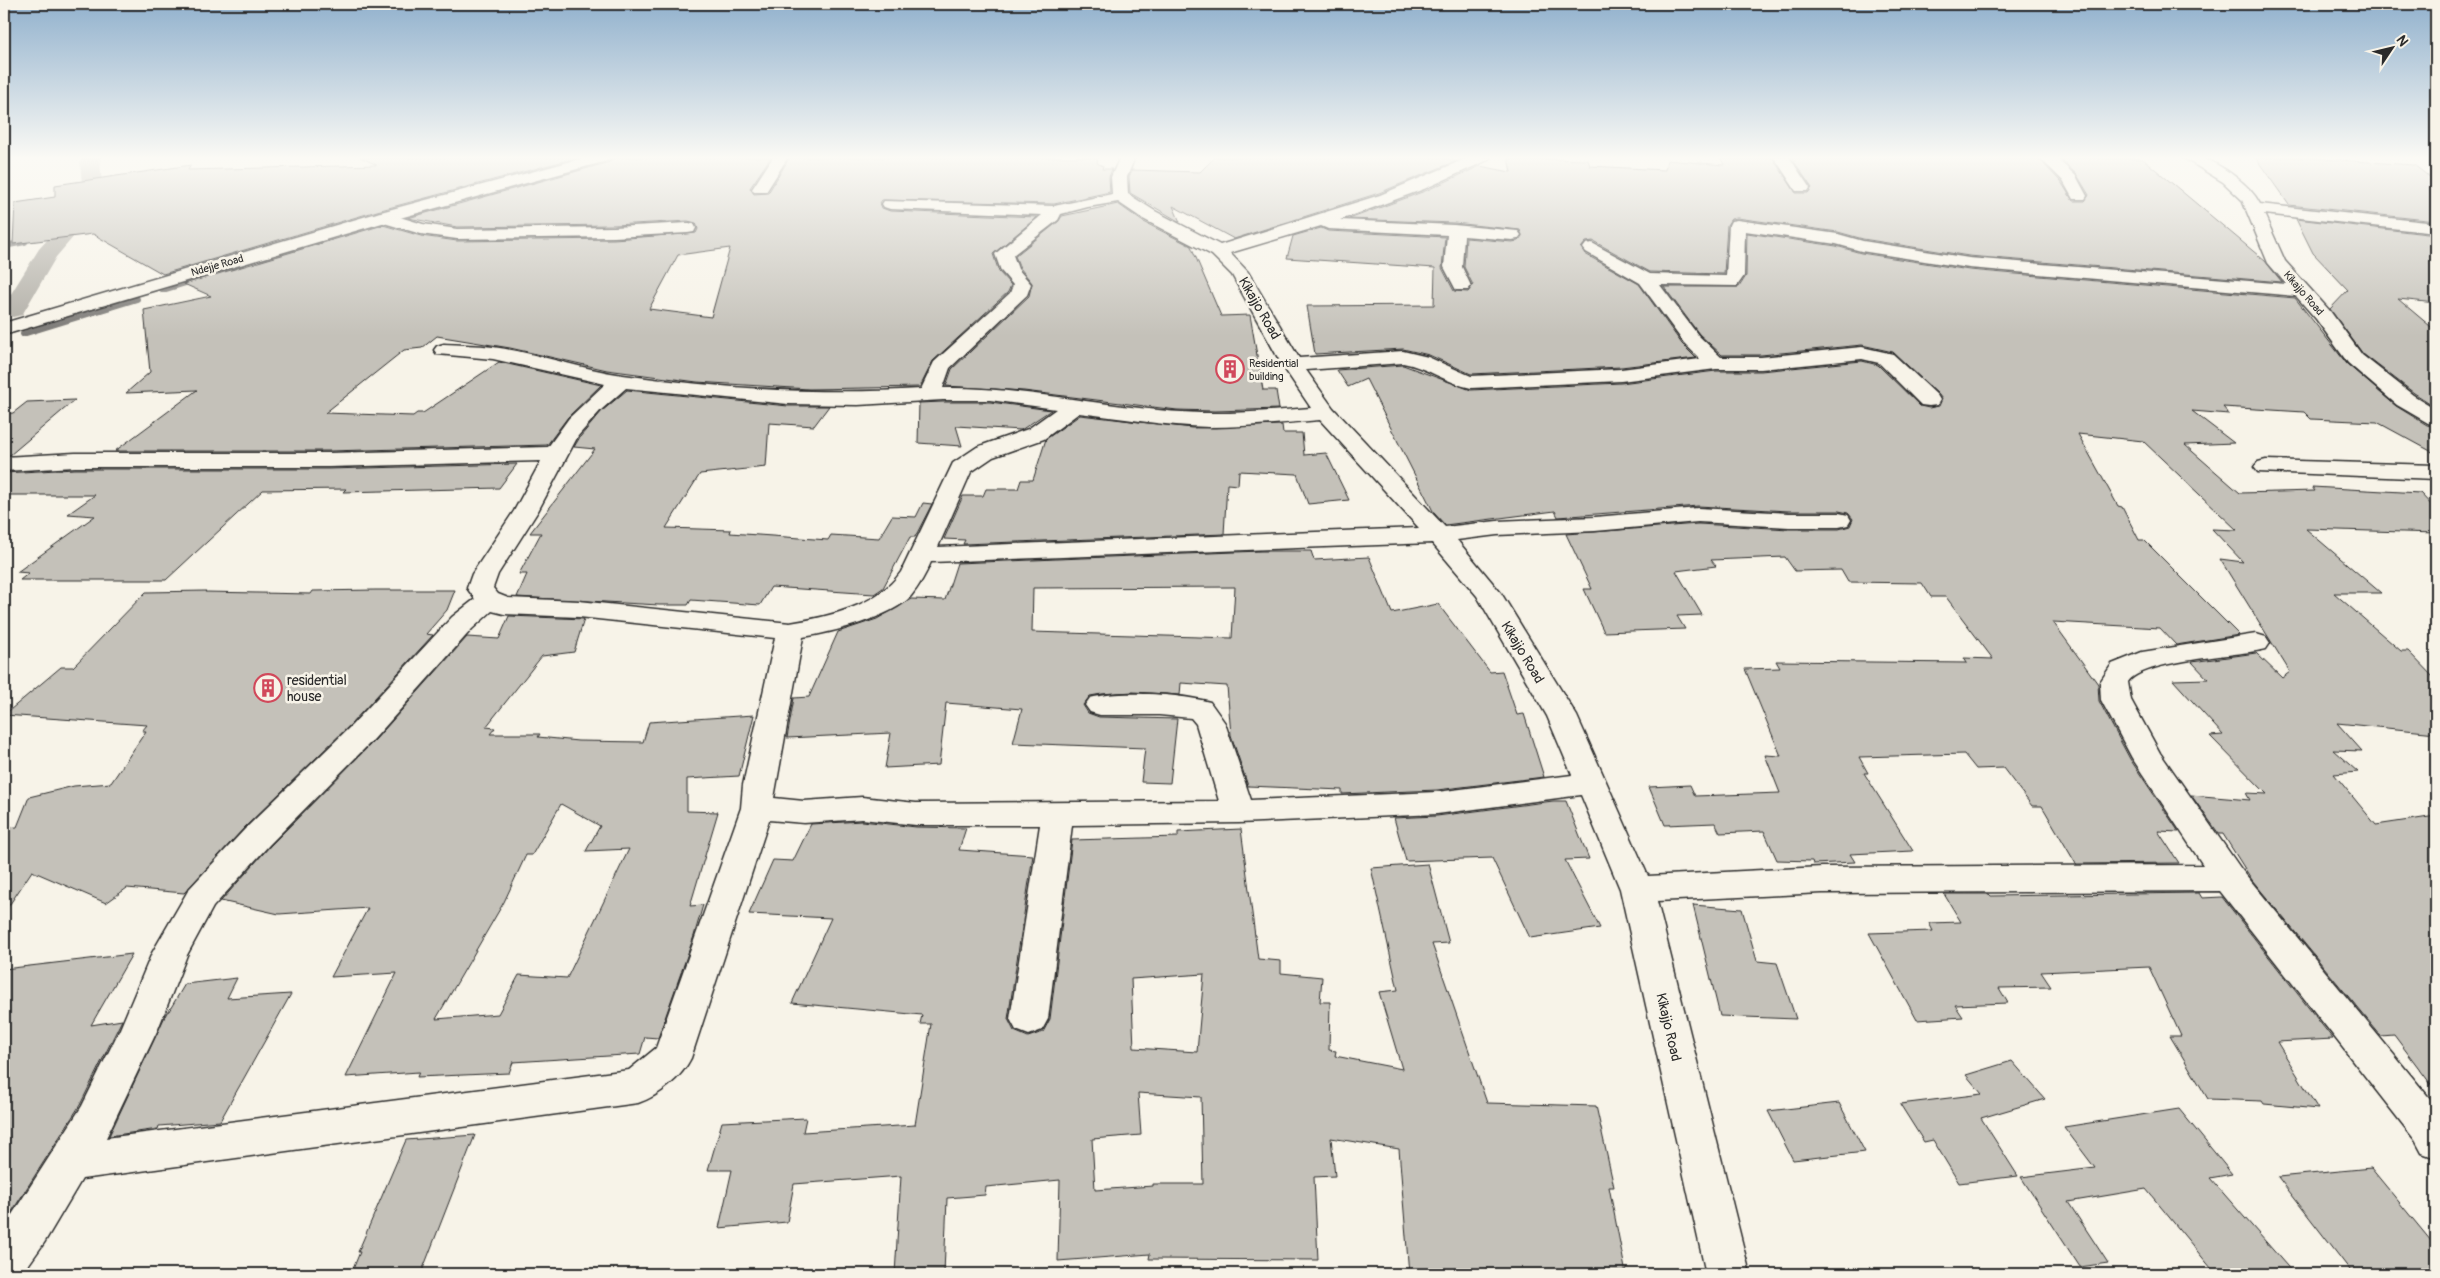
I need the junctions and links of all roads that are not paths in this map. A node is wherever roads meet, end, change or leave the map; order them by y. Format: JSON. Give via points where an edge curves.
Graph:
{"nodes":[{"id":1,"x":383,"y":217,"type":"joint"},
{"id":2,"x":1051,"y":217,"type":"edge"},
{"id":3,"x":1151,"y":217,"type":"edge"},
{"id":4,"x":1332,"y":217,"type":"edge"},
{"id":5,"x":2257,"y":217,"type":"edge"},
{"id":6,"x":2332,"y":217,"type":"edge"},
{"id":7,"x":1314,"y":223,"type":"junction"},
{"id":8,"x":688,"y":228,"type":"dead end"},
{"id":9,"x":2436,"y":228,"type":"edge"},
{"id":10,"x":1454,"y":230,"type":"junction"},
{"id":11,"x":1512,"y":235,"type":"dead end"},
{"id":12,"x":1592,"y":248,"type":"dead end"},
{"id":13,"x":1218,"y":251,"type":"junction"},
{"id":14,"x":1646,"y":278,"type":"junction"},
{"id":15,"x":1462,"y":286,"type":"dead end"},
{"id":16,"x":2302,"y":292,"type":"junction"},
{"id":17,"x":4,"y":329,"type":"edge"},
{"id":18,"x":444,"y":350,"type":"dead end"},
{"id":19,"x":1716,"y":364,"type":"junction"},
{"id":20,"x":1292,"y":365,"type":"junction"},
{"id":21,"x":621,"y":381,"type":"junction"},
{"id":22,"x":929,"y":395,"type":"junction"},
{"id":23,"x":1929,"y":400,"type":"dead end"},
{"id":24,"x":2404,"y":400,"type":"junction"},
{"id":25,"x":2436,"y":402,"type":"edge"},
{"id":26,"x":1074,"y":406,"type":"junction"},
{"id":27,"x":1325,"y":413,"type":"junction"},
{"id":28,"x":2436,"y":418,"type":"edge"},
{"id":29,"x":556,"y":454,"type":"junction"},
{"id":30,"x":4,"y":464,"type":"edge"},
{"id":31,"x":2266,"y":467,"type":"dead end"},
{"id":32,"x":2436,"y":472,"type":"edge"},
{"id":33,"x":1839,"y":520,"type":"dead end"},
{"id":34,"x":1440,"y":535,"type":"junction"},
{"id":35,"x":921,"y":555,"type":"junction"},
{"id":36,"x":490,"y":600,"type":"junction"},
{"id":37,"x":790,"y":631,"type":"junction"},
{"id":38,"x":2256,"y":643,"type":"dead end"},
{"id":39,"x":1100,"y":704,"type":"dead end"},
{"id":40,"x":1592,"y":784,"type":"junction"},
{"id":41,"x":757,"y":808,"type":"junction"},
{"id":42,"x":1240,"y":812,"type":"junction"},
{"id":43,"x":1056,"y":815,"type":"junction"},
{"id":44,"x":2229,"y":878,"type":"junction"},
{"id":45,"x":1637,"y":889,"type":"junction"},
{"id":46,"x":1029,"y":1019,"type":"dead end"},
{"id":47,"x":2434,"y":1132,"type":"edge"},
{"id":48,"x":70,"y":1162,"type":"junction"},
{"id":49,"x":4,"y":1262,"type":"edge"},
{"id":50,"x":1728,"y":1274,"type":"edge"}],
"edges":[{"from":1,"to":8,"type":"street","via":[[421,229],[457,234]]},
{"from":1,"to":17,"type":"street","name":"Ndejje Road"},
{"from":2,"to":22,"type":"street","via":[[1004,254],[1010,271],[1022,284],[1018,295],[941,366]]},
{"from":3,"to":13,"type":"street","name":"Kikajjo Road"},
{"from":4,"to":7,"type":"street"},
{"from":5,"to":16,"type":"street","name":"Kikajjo Road","via":[[2277,263]]},
{"from":6,"to":9,"type":"street"},
{"from":7,"to":10,"type":"street"},
{"from":7,"to":13,"type":"street"},
{"from":10,"to":11,"type":"street"},
{"from":10,"to":15,"type":"street","via":[[1453,267]]},
{"from":12,"to":14,"type":"street"},
{"from":13,"to":20,"type":"street","name":"Kikajjo Road","via":[[1239,272]]},
{"from":14,"to":16,"type":"street","via":[[1731,282],[1735,276],[1737,225],[1838,239],[1861,246],[1969,263]]},
{"from":14,"to":19,"type":"street","via":[[1691,339]]},
{"from":16,"to":24,"type":"street","name":"Kikajjo Road","via":[[2355,359]]},
{"from":18,"to":21,"type":"street","via":[[493,353]]},
{"from":19,"to":20,"type":"street","via":[[1621,375],[1471,382],[1415,358]]},
{"from":19,"to":23,"type":"street","via":[[1875,354],[1886,358]]},
{"from":20,"to":27,"type":"street","name":"Kikajjo Road"},
{"from":21,"to":22,"type":"street","via":[[788,398]]},
{"from":21,"to":29,"type":"street","via":[[575,422]]},
{"from":22,"to":26,"type":"street","via":[[990,394]]},
{"from":24,"to":25,"type":"street"},
{"from":24,"to":28,"type":"street","name":"Kikajjo Road"},
{"from":26,"to":27,"type":"street","via":[[1207,420]]},
{"from":26,"to":35,"type":"street","via":[[1036,434],[985,452],[961,468]]},
{"from":27,"to":34,"type":"street","name":"Kikajjo Road"},
{"from":29,"to":30,"type":"street","via":[[182,462],[86,458]]},
{"from":29,"to":36,"type":"street","via":[[526,511],[485,574],[480,588]]},
{"from":31,"to":32,"type":"street"},
{"from":33,"to":34,"type":"street","via":[[1698,515],[1497,528]]},
{"from":34,"to":35,"type":"street"},
{"from":34,"to":40,"type":"street","name":"Kikajjo Road","via":[[1488,593],[1562,716]]},
{"from":35,"to":37,"type":"street","via":[[914,572],[900,591],[876,606],[816,627]]},
{"from":36,"to":37,"type":"street","via":[[504,606],[579,609]]},
{"from":36,"to":48,"type":"street","via":[[462,623],[363,732],[257,837],[201,898],[170,953],[139,1029],[96,1119]]},
{"from":37,"to":41,"type":"street","via":[[758,786]]},
{"from":38,"to":44,"type":"street","via":[[2152,658],[2122,670],[2114,682],[2116,700],[2148,758]]},
{"from":39,"to":42,"type":"street","via":[[1200,709],[1210,723]]},
{"from":40,"to":42,"type":"street","via":[[1437,803]]},
{"from":40,"to":45,"type":"street","name":"Kikajjo Road"},
{"from":41,"to":43,"type":"street","via":[[804,812],[862,808],[916,814]]},
{"from":41,"to":48,"type":"street","via":[[672,1058],[638,1086]]},
{"from":42,"to":43,"type":"street"},
{"from":43,"to":46,"type":"street"},
{"from":44,"to":45,"type":"street","via":[[1822,880]]},
{"from":44,"to":47,"type":"street"},
{"from":45,"to":50,"type":"street","name":"Kikajjo Road"},
{"from":48,"to":49,"type":"street","via":[[29,1229]]}]}
